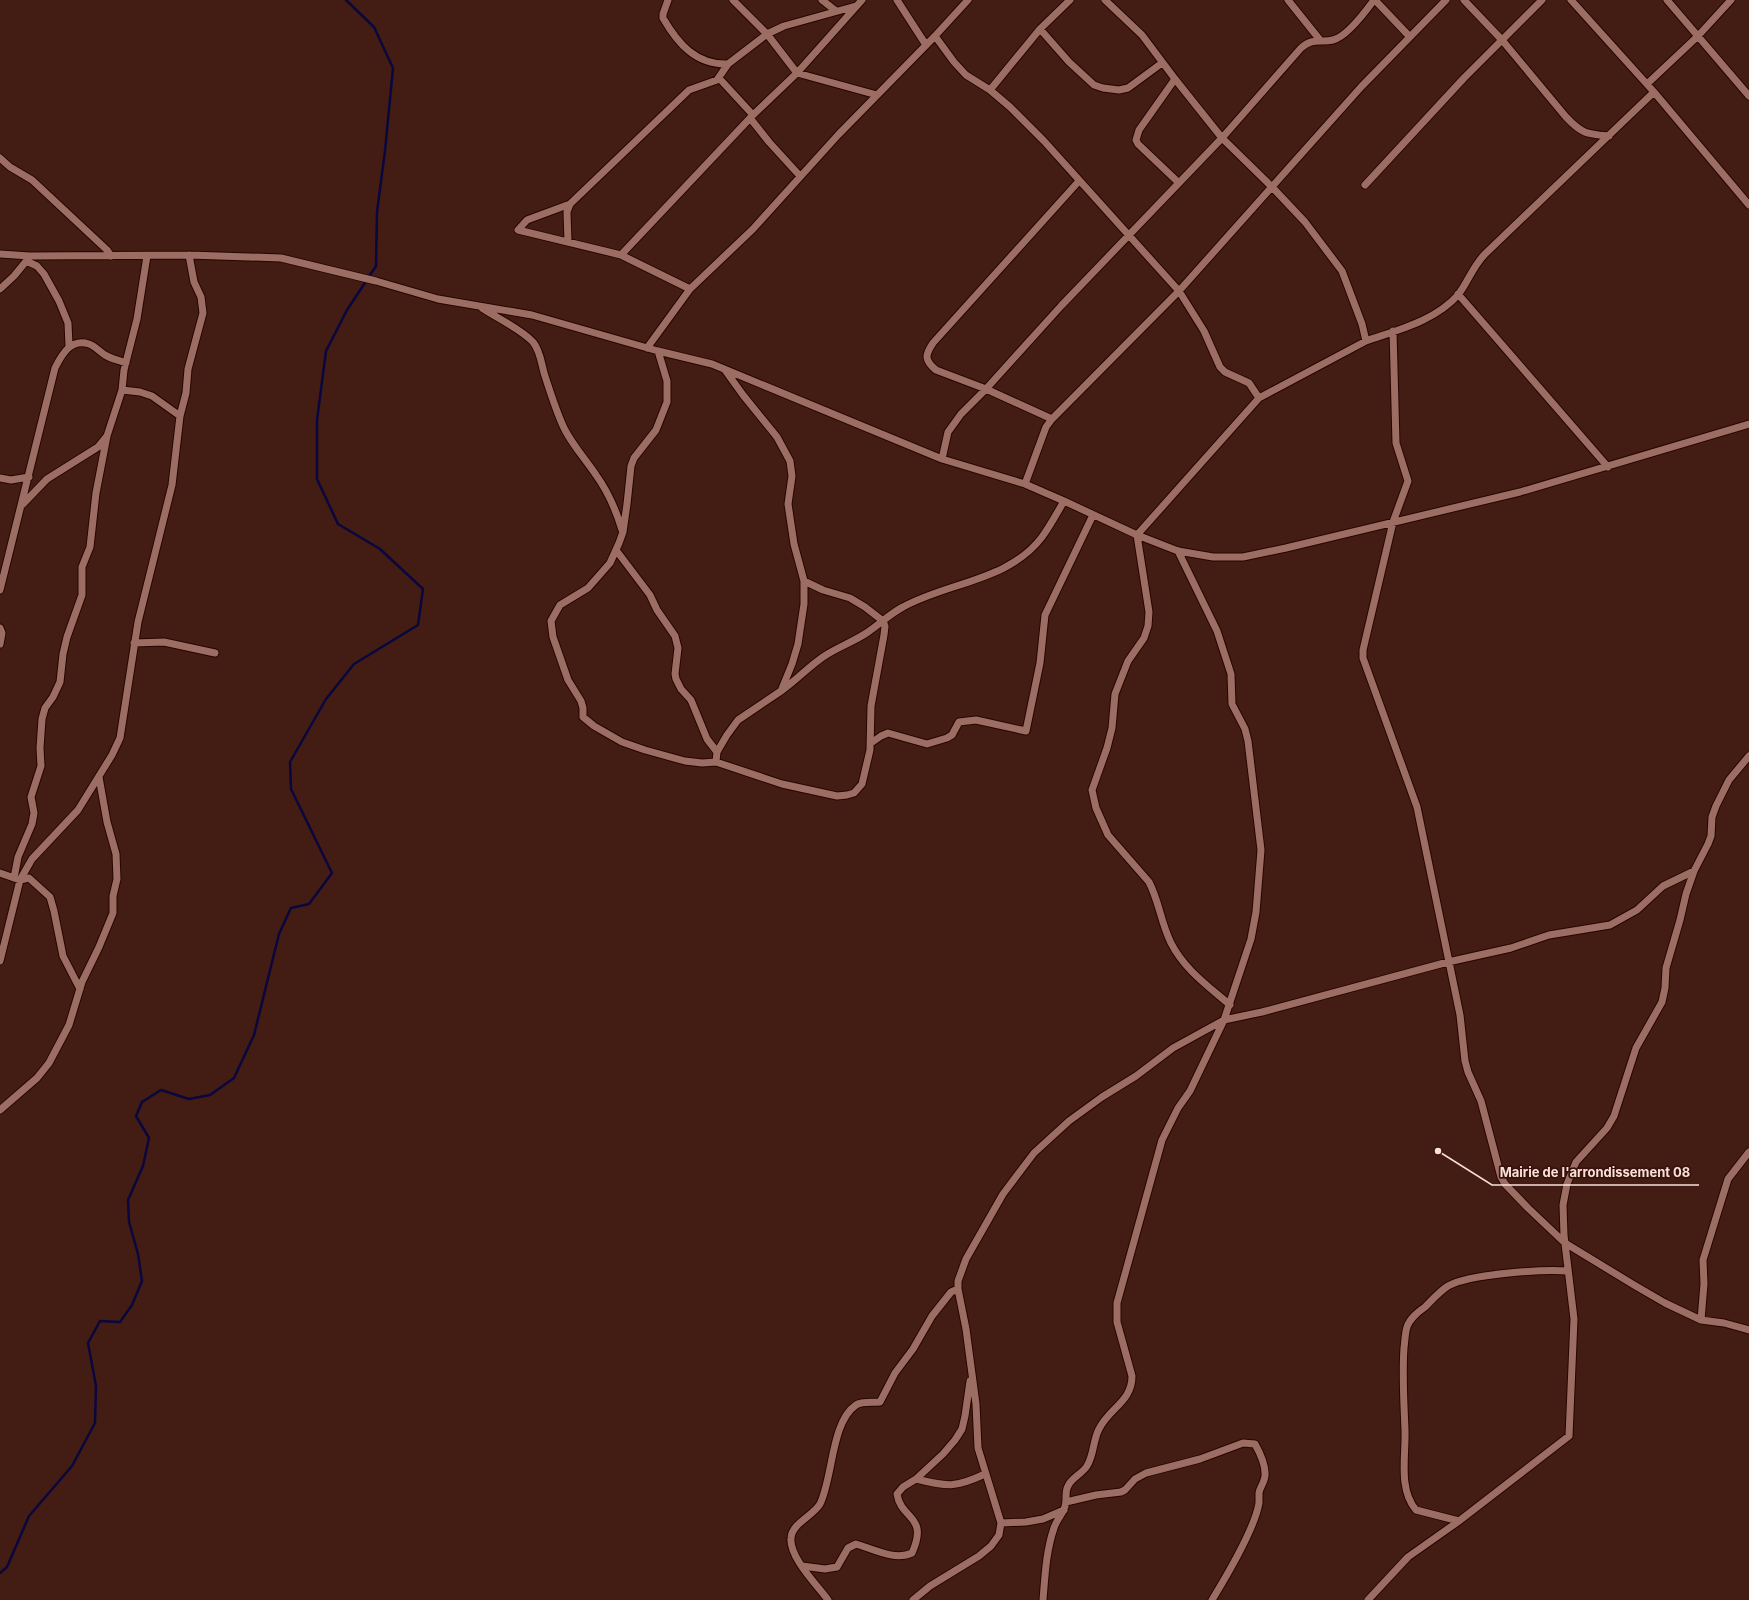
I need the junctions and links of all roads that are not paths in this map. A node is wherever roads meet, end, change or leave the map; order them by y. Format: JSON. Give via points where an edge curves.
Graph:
{"nodes":[{"id":1,"x":668,"y":0,"type":"edge"},
{"id":2,"x":733,"y":0,"type":"edge"},
{"id":3,"x":822,"y":0,"type":"edge"},
{"id":4,"x":862,"y":0,"type":"edge"},
{"id":5,"x":897,"y":0,"type":"edge"},
{"id":6,"x":968,"y":0,"type":"edge"},
{"id":7,"x":1070,"y":0,"type":"edge"},
{"id":8,"x":1104,"y":0,"type":"edge"},
{"id":9,"x":1288,"y":0,"type":"edge"},
{"id":10,"x":1374,"y":0,"type":"edge"},
{"id":11,"x":1446,"y":0,"type":"edge"},
{"id":12,"x":1464,"y":0,"type":"edge"},
{"id":13,"x":1542,"y":0,"type":"edge"},
{"id":14,"x":1571,"y":0,"type":"edge"},
{"id":15,"x":1667,"y":0,"type":"edge"},
{"id":16,"x":1731,"y":0,"type":"edge"},
{"id":17,"x":856,"y":6,"type":"junction"},
{"id":18,"x":836,"y":11,"type":"junction"},
{"id":19,"x":1040,"y":29,"type":"junction"},
{"id":20,"x":767,"y":34,"type":"junction"},
{"id":21,"x":935,"y":36,"type":"junction"},
{"id":22,"x":1410,"y":36,"type":"junction"},
{"id":23,"x":1698,"y":36,"type":"junction"},
{"id":24,"x":1320,"y":40,"type":"junction"},
{"id":25,"x":1502,"y":40,"type":"junction"},
{"id":26,"x":926,"y":45,"type":"junction"},
{"id":27,"x":1162,"y":63,"type":"junction"},
{"id":28,"x":728,"y":64,"type":"junction"},
{"id":29,"x":797,"y":73,"type":"junction"},
{"id":30,"x":719,"y":78,"type":"junction"},
{"id":31,"x":1175,"y":80,"type":"junction"},
{"id":32,"x":1647,"y":84,"type":"junction"},
{"id":33,"x":990,"y":90,"type":"junction"},
{"id":34,"x":1654,"y":92,"type":"junction"},
{"id":35,"x":877,"y":95,"type":"junction"},
{"id":36,"x":1749,"y":96,"type":"edge"},
{"id":37,"x":752,"y":117,"type":"junction"},
{"id":38,"x":1609,"y":136,"type":"junction"},
{"id":39,"x":1222,"y":138,"type":"junction"},
{"id":40,"x":0,"y":158,"type":"edge"},
{"id":41,"x":800,"y":176,"type":"junction"},
{"id":42,"x":1079,"y":181,"type":"junction"},
{"id":43,"x":1179,"y":183,"type":"junction"},
{"id":44,"x":1365,"y":185,"type":"dead end"},
{"id":45,"x":1272,"y":187,"type":"junction"},
{"id":46,"x":570,"y":204,"type":"junction"},
{"id":47,"x":1749,"y":205,"type":"edge"},
{"id":48,"x":1128,"y":236,"type":"junction"},
{"id":49,"x":568,"y":242,"type":"junction"},
{"id":50,"x":0,"y":254,"type":"edge"},
{"id":51,"x":190,"y":255,"type":"junction"},
{"id":52,"x":621,"y":255,"type":"junction"},
{"id":53,"x":111,"y":256,"type":"junction"},
{"id":54,"x":147,"y":256,"type":"junction"},
{"id":55,"x":28,"y":259,"type":"junction"},
{"id":56,"x":0,"y":289,"type":"edge"},
{"id":57,"x":690,"y":289,"type":"junction"},
{"id":58,"x":1178,"y":291,"type":"junction"},
{"id":59,"x":1458,"y":294,"type":"junction"},
{"id":60,"x":478,"y":306,"type":"junction"},
{"id":61,"x":1393,"y":331,"type":"junction"},
{"id":62,"x":1366,"y":341,"type":"junction"},
{"id":63,"x":69,"y":346,"type":"junction"},
{"id":64,"x":647,"y":348,"type":"junction"},
{"id":65,"x":658,"y":351,"type":"junction"},
{"id":66,"x":126,"y":363,"type":"junction"},
{"id":67,"x":725,"y":370,"type":"junction"},
{"id":68,"x":986,"y":389,"type":"junction"},
{"id":69,"x":122,"y":390,"type":"junction"},
{"id":70,"x":1259,"y":398,"type":"junction"},
{"id":71,"x":180,"y":416,"type":"junction"},
{"id":72,"x":1052,"y":419,"type":"junction"},
{"id":73,"x":1749,"y":424,"type":"edge"},
{"id":74,"x":107,"y":436,"type":"junction"},
{"id":75,"x":942,"y":459,"type":"junction"},
{"id":76,"x":1608,"y":467,"type":"junction"},
{"id":77,"x":29,"y":477,"type":"junction"},
{"id":78,"x":0,"y":478,"type":"edge"},
{"id":79,"x":1025,"y":484,"type":"junction"},
{"id":80,"x":1064,"y":501,"type":"junction"},
{"id":81,"x":22,"y":506,"type":"junction"},
{"id":82,"x":1093,"y":515,"type":"junction"},
{"id":83,"x":1393,"y":522,"type":"junction"},
{"id":84,"x":623,"y":532,"type":"junction"},
{"id":85,"x":1137,"y":535,"type":"junction"},
{"id":86,"x":616,"y":550,"type":"junction"},
{"id":87,"x":1178,"y":551,"type":"junction"},
{"id":88,"x":804,"y":581,"type":"junction"},
{"id":89,"x":0,"y":590,"type":"edge"},
{"id":90,"x":883,"y":621,"type":"junction"},
{"id":91,"x":0,"y":628,"type":"edge"},
{"id":92,"x":134,"y":643,"type":"junction"},
{"id":93,"x":0,"y":644,"type":"edge"},
{"id":94,"x":215,"y":652,"type":"dead end"},
{"id":95,"x":781,"y":691,"type":"junction"},
{"id":96,"x":871,"y":743,"type":"junction"},
{"id":97,"x":717,"y":752,"type":"junction"},
{"id":98,"x":1749,"y":756,"type":"edge"},
{"id":99,"x":716,"y":762,"type":"junction"},
{"id":100,"x":99,"y":777,"type":"junction"},
{"id":101,"x":1694,"y":871,"type":"junction"},
{"id":102,"x":0,"y":873,"type":"edge"},
{"id":103,"x":17,"y":879,"type":"junction"},
{"id":104,"x":0,"y":962,"type":"edge"},
{"id":105,"x":1448,"y":962,"type":"junction"},
{"id":106,"x":80,"y":988,"type":"junction"},
{"id":107,"x":1230,"y":1004,"type":"junction"},
{"id":108,"x":1224,"y":1020,"type":"junction"},
{"id":109,"x":0,"y":1110,"type":"edge"},
{"id":110,"x":1749,"y":1152,"type":"edge"},
{"id":111,"x":1565,"y":1243,"type":"junction"},
{"id":112,"x":1568,"y":1271,"type":"junction"},
{"id":113,"x":958,"y":1289,"type":"junction"},
{"id":114,"x":1701,"y":1320,"type":"junction"},
{"id":115,"x":1749,"y":1330,"type":"edge"},
{"id":116,"x":971,"y":1372,"type":"junction"},
{"id":117,"x":985,"y":1474,"type":"junction"},
{"id":118,"x":916,"y":1479,"type":"junction"},
{"id":119,"x":1066,"y":1502,"type":"junction"},
{"id":120,"x":1064,"y":1510,"type":"junction"},
{"id":121,"x":1459,"y":1521,"type":"junction"},
{"id":122,"x":1001,"y":1523,"type":"junction"},
{"id":123,"x":802,"y":1566,"type":"junction"},
{"id":124,"x":828,"y":1600,"type":"edge"},
{"id":125,"x":913,"y":1600,"type":"edge"},
{"id":126,"x":1043,"y":1600,"type":"edge"},
{"id":127,"x":1212,"y":1600,"type":"edge"},
{"id":128,"x":1368,"y":1600,"type":"edge"}],
"edges":[{"from":1,"to":28,"type":"street","via":[[663,18],[687,51],[710,63]]},
{"from":2,"to":20,"type":"street"},
{"from":3,"to":18,"type":"street"},
{"from":4,"to":17,"type":"street"},
{"from":5,"to":26,"type":"street"},
{"from":6,"to":21,"type":"street"},
{"from":7,"to":19,"type":"street"},
{"from":8,"to":27,"type":"street","via":[[1142,35]]},
{"from":9,"to":24,"type":"street"},
{"from":10,"to":22,"type":"street"},
{"from":10,"to":24,"type":"street","via":[[1339,37],[1333,40]]},
{"from":11,"to":22,"type":"street"},
{"from":12,"to":25,"type":"street"},
{"from":13,"to":25,"type":"street"},
{"from":14,"to":32,"type":"street"},
{"from":15,"to":23,"type":"street"},
{"from":16,"to":23,"type":"street"},
{"from":17,"to":18,"type":"street"},
{"from":17,"to":29,"type":"street"},
{"from":18,"to":20,"type":"street","via":[[784,26]]},
{"from":19,"to":27,"type":"street","via":[[1094,85],[1103,88],[1128,88]]},
{"from":19,"to":33,"type":"street"},
{"from":20,"to":28,"type":"street"},
{"from":20,"to":29,"type":"street"},
{"from":21,"to":26,"type":"street"},
{"from":21,"to":33,"type":"street","via":[[966,75]]},
{"from":22,"to":45,"type":"street"},
{"from":23,"to":32,"type":"street"},
{"from":23,"to":36,"type":"street"},
{"from":24,"to":39,"type":"street","via":[[1306,43]]},
{"from":25,"to":38,"type":"street","via":[[1576,128],[1584,133]]},
{"from":25,"to":44,"type":"street"},
{"from":26,"to":35,"type":"street"},
{"from":27,"to":31,"type":"street"},
{"from":28,"to":30,"type":"street"},
{"from":29,"to":35,"type":"street"},
{"from":29,"to":37,"type":"street"},
{"from":30,"to":37,"type":"street"},
{"from":30,"to":46,"type":"street","via":[[689,90]]},
{"from":31,"to":39,"type":"street"},
{"from":31,"to":43,"type":"street","via":[[1139,130],[1136,140]]},
{"from":32,"to":34,"type":"street"},
{"from":33,"to":42,"type":"street","via":[[1028,125]]},
{"from":34,"to":38,"type":"street"},
{"from":34,"to":47,"type":"street"},
{"from":35,"to":41,"type":"street"},
{"from":37,"to":41,"type":"street","via":[[769,142]]},
{"from":37,"to":52,"type":"street"},
{"from":38,"to":59,"type":"street","via":[[1485,254]]},
{"from":39,"to":43,"type":"street"},
{"from":39,"to":45,"type":"street"},
{"from":40,"to":53,"type":"street","via":[[32,180]]},
{"from":41,"to":57,"type":"street","via":[[752,229]]},
{"from":42,"to":48,"type":"street"},
{"from":42,"to":68,"type":"street","via":[[927,352],[927,359],[936,370]]},
{"from":43,"to":48,"type":"street"},
{"from":45,"to":58,"type":"street"},
{"from":45,"to":62,"type":"street","via":[[1305,222],[1342,271]]},
{"from":46,"to":49,"type":"street","via":[[567,212]]},
{"from":46,"to":49,"type":"street","via":[[527,220],[518,230]]},
{"from":48,"to":58,"type":"street"},
{"from":48,"to":68,"type":"street"},
{"from":49,"to":52,"type":"street"},
{"from":50,"to":55,"type":"street"},
{"from":51,"to":54,"type":"street"},
{"from":51,"to":60,"type":"street","via":[[281,258],[438,299]]},
{"from":51,"to":71,"type":"street","via":[[194,282],[201,296],[203,313],[188,369],[186,393]]},
{"from":52,"to":57,"type":"street"},
{"from":53,"to":54,"type":"street"},
{"from":53,"to":55,"type":"street"},
{"from":54,"to":66,"type":"street","via":[[137,319]]},
{"from":55,"to":56,"type":"street"},
{"from":55,"to":63,"type":"street","via":[[44,274],[59,301],[68,323]]},
{"from":57,"to":64,"type":"street"},
{"from":58,"to":70,"type":"street","via":[[1204,331],[1220,367],[1249,383]]},
{"from":58,"to":72,"type":"street"},
{"from":59,"to":61,"type":"street","via":[[1442,309],[1421,321]]},
{"from":59,"to":76,"type":"street"},
{"from":60,"to":64,"type":"street","via":[[532,315]]},
{"from":60,"to":84,"type":"street","via":[[506,322],[536,346],[565,430],[606,491],[615,507]]},
{"from":61,"to":62,"type":"street"},
{"from":61,"to":83,"type":"street","via":[[1396,443],[1408,481]]},
{"from":62,"to":70,"type":"street"},
{"from":63,"to":66,"type":"street","via":[[78,343],[90,344],[105,355]]},
{"from":63,"to":77,"type":"street","via":[[55,368]]},
{"from":64,"to":65,"type":"street"},
{"from":65,"to":67,"type":"street","via":[[712,364]]},
{"from":65,"to":84,"type":"street","via":[[667,381],[667,402],[656,430],[634,458],[631,466]]},
{"from":66,"to":69,"type":"street"},
{"from":67,"to":75,"type":"street"},
{"from":67,"to":88,"type":"street","via":[[777,437],[790,461],[792,476],[788,504],[794,544]]},
{"from":68,"to":72,"type":"street"},
{"from":68,"to":75,"type":"street","via":[[953,424],[948,432]]},
{"from":69,"to":71,"type":"street","via":[[152,396]]},
{"from":69,"to":74,"type":"street"},
{"from":70,"to":85,"type":"street"},
{"from":71,"to":92,"type":"street","via":[[172,485]]},
{"from":72,"to":79,"type":"street","via":[[1046,427]]},
{"from":73,"to":76,"type":"street"},
{"from":74,"to":81,"type":"street","via":[[98,447],[47,479]]},
{"from":74,"to":103,"type":"street","via":[[96,493],[90,547],[82,567],[80,602],[65,642],[60,682],[42,719],[41,766],[31,797],[34,813],[18,857]]},
{"from":75,"to":79,"type":"street"},
{"from":76,"to":83,"type":"street","via":[[1520,492]]},
{"from":77,"to":78,"type":"street","via":[[11,480]]},
{"from":77,"to":81,"type":"street"},
{"from":79,"to":80,"type":"street"},
{"from":80,"to":82,"type":"street"},
{"from":80,"to":90,"type":"street","via":[[1042,538],[1008,566],[968,583],[911,602]]},
{"from":81,"to":89,"type":"street"},
{"from":82,"to":85,"type":"street"},
{"from":82,"to":96,"type":"street","via":[[1045,615],[1040,663],[1026,731],[976,720],[959,722],[947,738],[932,743],[927,744],[888,733]]},
{"from":83,"to":87,"type":"street","via":[[1243,556],[1213,557]]},
{"from":83,"to":105,"type":"street","via":[[1363,650],[1364,658],[1417,808]]},
{"from":84,"to":86,"type":"street"},
{"from":85,"to":87,"type":"street"},
{"from":85,"to":107,"type":"street","via":[[1149,612],[1148,626],[1144,638],[1128,661],[1114,694],[1112,728],[1101,767],[1093,783],[1092,796],[1108,835],[1149,882],[1170,942],[1178,955],[1200,980]]},
{"from":86,"to":97,"type":"street","via":[[650,595],[675,636],[678,648],[676,679],[691,700],[707,739]]},
{"from":86,"to":99,"type":"street","via":[[610,563],[588,588],[560,605],[551,621],[568,680],[581,701],[583,717],[622,742],[645,750],[685,761]]},
{"from":87,"to":107,"type":"street","via":[[1217,631],[1231,674],[1232,704],[1245,729],[1248,741],[1261,850],[1251,939]]},
{"from":88,"to":90,"type":"street","via":[[850,598]]},
{"from":88,"to":95,"type":"street","via":[[804,604],[798,644]]},
{"from":90,"to":95,"type":"street","via":[[854,641],[822,658]]},
{"from":90,"to":96,"type":"street","via":[[884,635],[871,706]]},
{"from":91,"to":93,"type":"street"},
{"from":92,"to":94,"type":"street","via":[[164,642]]},
{"from":92,"to":100,"type":"street","via":[[120,738]]},
{"from":95,"to":97,"type":"street","via":[[738,720]]},
{"from":96,"to":99,"type":"street","via":[[862,784],[854,793],[847,795],[837,796],[782,784]]},
{"from":97,"to":99,"type":"street"},
{"from":98,"to":101,"type":"street","via":[[1729,780],[1722,793],[1712,818],[1711,836]]},
{"from":100,"to":103,"type":"street","via":[[78,810],[32,859]]},
{"from":100,"to":106,"type":"street","via":[[116,854],[117,879],[113,913]]},
{"from":101,"to":105,"type":"street","via":[[1663,886],[1637,910],[1610,925],[1549,935],[1511,948]]},
{"from":101,"to":111,"type":"street","via":[[1669,953],[1662,1002],[1636,1048],[1608,1128],[1576,1162],[1567,1184],[1563,1205]]},
{"from":102,"to":103,"type":"street"},
{"from":103,"to":104,"type":"street"},
{"from":103,"to":106,"type":"street","via":[[29,878],[50,897],[63,956]]},
{"from":105,"to":108,"type":"street"},
{"from":105,"to":111,"type":"street","via":[[1460,1015],[1465,1061],[1481,1101],[1501,1177],[1510,1190]]},
{"from":106,"to":109,"type":"street","via":[[69,1025],[49,1063],[37,1078]]},
{"from":107,"to":108,"type":"street"},
{"from":108,"to":113,"type":"street","via":[[1173,1048],[1136,1076],[1102,1097],[1069,1121],[1034,1154],[1003,1194],[966,1260],[958,1281]]},
{"from":108,"to":119,"type":"street","via":[[1190,1091],[1162,1140],[1119,1295],[1117,1322],[1132,1376],[1130,1391],[1098,1429],[1090,1461],[1067,1487]]},
{"from":110,"to":114,"type":"street","via":[[1728,1179],[1703,1260]]},
{"from":111,"to":112,"type":"street"},
{"from":111,"to":114,"type":"street","via":[[1665,1303]]},
{"from":112,"to":121,"type":"street","via":[[1574,1319],[1569,1436]]},
{"from":112,"to":121,"type":"street","via":[[1496,1275],[1448,1286],[1411,1318],[1407,1326],[1403,1373],[1406,1489],[1416,1510]]},
{"from":113,"to":116,"type":"street"},
{"from":113,"to":123,"type":"street","via":[[951,1292],[932,1316],[880,1402],[856,1405],[848,1414],[837,1439],[819,1504],[807,1519],[795,1528],[791,1537],[792,1548]]},
{"from":114,"to":115,"type":"street"},
{"from":116,"to":117,"type":"street","via":[[976,1404],[978,1448]]},
{"from":116,"to":118,"type":"street","via":[[962,1429],[943,1454]]},
{"from":117,"to":118,"type":"street","via":[[965,1483],[952,1485]]},
{"from":117,"to":122,"type":"street"},
{"from":118,"to":123,"type":"street","via":[[897,1494],[898,1501],[916,1523],[918,1533],[912,1553],[905,1556],[890,1554],[856,1544],[848,1548],[837,1567],[825,1570]]},
{"from":119,"to":120,"type":"street"},
{"from":119,"to":127,"type":"street","via":[[1121,1492],[1146,1473],[1200,1459],[1243,1443],[1255,1444],[1262,1459],[1265,1479],[1259,1493],[1259,1503],[1226,1576]]},
{"from":120,"to":122,"type":"street","via":[[1043,1519]]},
{"from":120,"to":126,"type":"street","via":[[1054,1528],[1046,1561]]},
{"from":121,"to":128,"type":"street","via":[[1408,1557]]},
{"from":122,"to":125,"type":"street","via":[[999,1536],[991,1546]]},
{"from":123,"to":124,"type":"street"}]}
